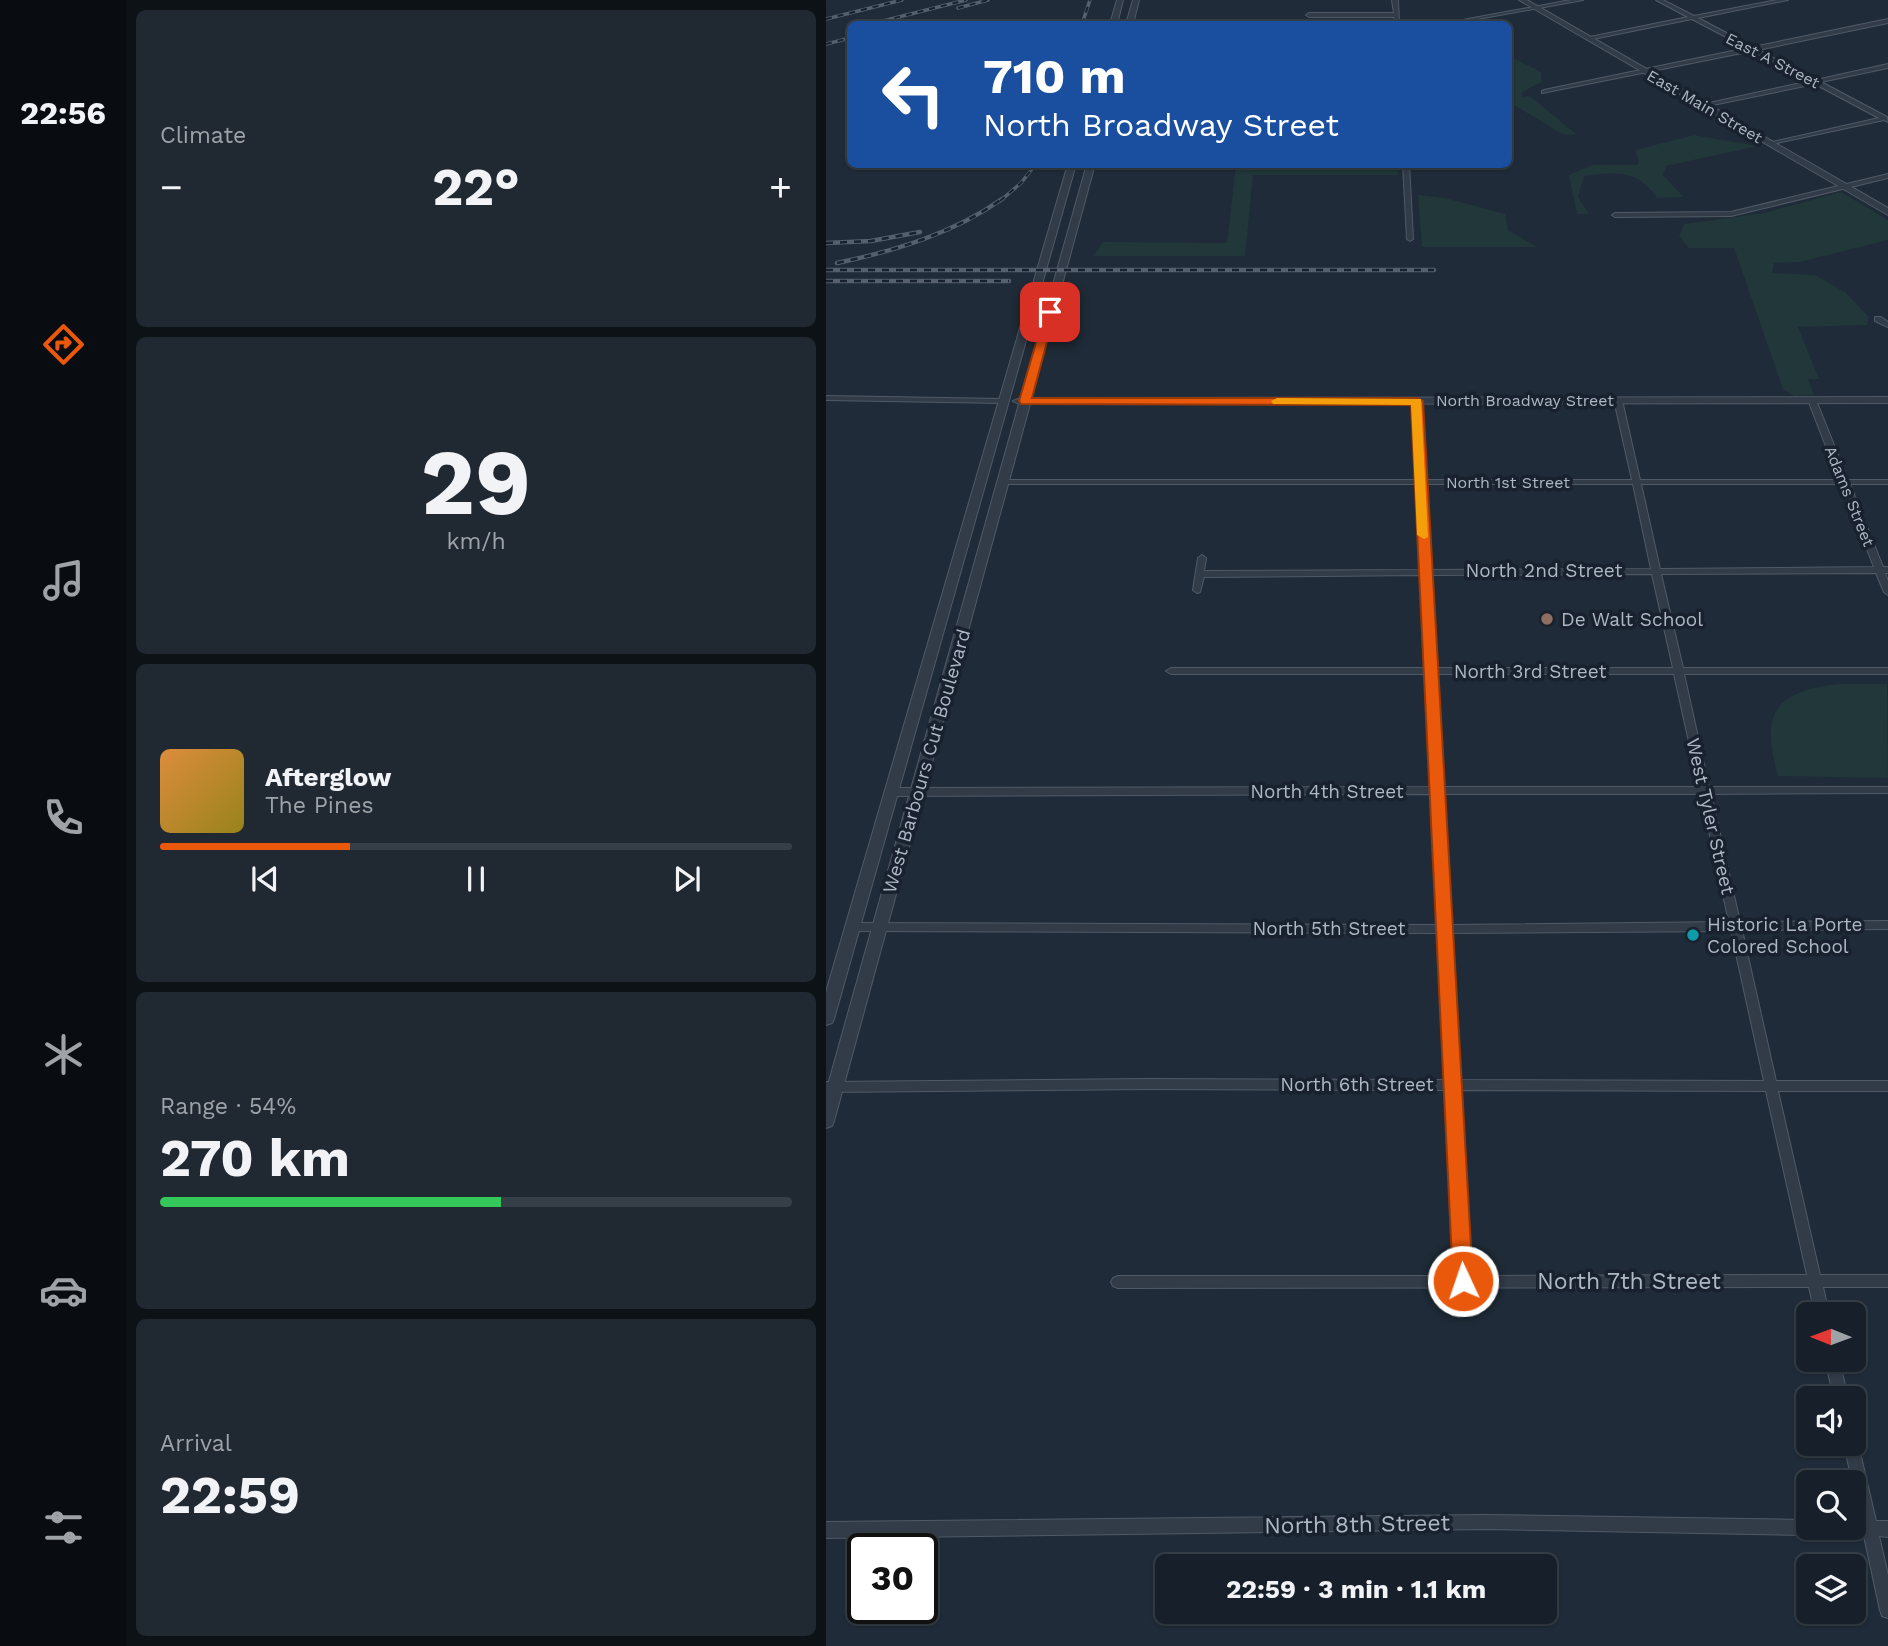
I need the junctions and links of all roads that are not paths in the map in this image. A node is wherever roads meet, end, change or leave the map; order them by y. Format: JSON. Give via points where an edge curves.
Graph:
{"nodes":[{"id":1,"x":1120,"y":0,"type":"edge"},
{"id":2,"x":1136,"y":0,"type":"edge"},
{"id":3,"x":1395,"y":0,"type":"edge"},
{"id":4,"x":1522,"y":0,"type":"edge"},
{"id":5,"x":1580,"y":0,"type":"edge"},
{"id":6,"x":1659,"y":0,"type":"edge"},
{"id":7,"x":1785,"y":0,"type":"edge"},
{"id":8,"x":1537,"y":8,"type":"junction"},
{"id":9,"x":1115,"y":15,"type":"junction"},
{"id":10,"x":1131,"y":15,"type":"junction"},
{"id":11,"x":1309,"y":15,"type":"dead end"},
{"id":12,"x":1396,"y":15,"type":"junction"},
{"id":13,"x":1693,"y":18,"type":"junction"},
{"id":14,"x":1114,"y":21,"type":"edge"},
{"id":15,"x":1130,"y":21,"type":"edge"},
{"id":16,"x":1397,"y":21,"type":"edge"},
{"id":17,"x":1461,"y":21,"type":"edge"},
{"id":18,"x":1888,"y":21,"type":"edge"},
{"id":19,"x":1588,"y":38,"type":"junction"},
{"id":20,"x":1751,"y":49,"type":"junction"},
{"id":21,"x":1888,"y":66,"type":"edge"},
{"id":22,"x":1644,"y":71,"type":"junction"},
{"id":23,"x":1816,"y":82,"type":"junction"},
{"id":24,"x":1544,"y":92,"type":"dead end"},
{"id":25,"x":1705,"y":106,"type":"junction"},
{"id":26,"x":1887,"y":119,"type":"edge"},
{"id":27,"x":1770,"y":144,"type":"junction"},
{"id":28,"x":1071,"y":168,"type":"edge"},
{"id":29,"x":1089,"y":168,"type":"edge"},
{"id":30,"x":1406,"y":168,"type":"edge"},
{"id":31,"x":1888,"y":176,"type":"edge"},
{"id":32,"x":1845,"y":187,"type":"junction"},
{"id":33,"x":1081,"y":201,"type":"junction"},
{"id":34,"x":1060,"y":202,"type":"junction"},
{"id":35,"x":1888,"y":212,"type":"edge"},
{"id":36,"x":1615,"y":215,"type":"dead end"},
{"id":37,"x":1410,"y":239,"type":"dead end"},
{"id":38,"x":1035,"y":289,"type":"junction"},
{"id":39,"x":1056,"y":289,"type":"junction"},
{"id":40,"x":1888,"y":316,"type":"edge"},
{"id":41,"x":1888,"y":325,"type":"edge"},
{"id":42,"x":826,"y":398,"type":"edge"},
{"id":43,"x":1618,"y":400,"type":"junction"},
{"id":44,"x":1812,"y":400,"type":"junction"},
{"id":45,"x":1888,"y":400,"type":"edge"},
{"id":46,"x":1003,"y":401,"type":"junction"},
{"id":47,"x":1025,"y":401,"type":"junction"},
{"id":48,"x":1417,"y":401,"type":"junction"},
{"id":49,"x":1636,"y":481,"type":"junction"},
{"id":50,"x":1002,"y":482,"type":"junction"},
{"id":51,"x":1421,"y":482,"type":"junction"},
{"id":52,"x":1844,"y":482,"type":"junction"},
{"id":53,"x":1888,"y":482,"type":"edge"},
{"id":54,"x":1202,"y":558,"type":"dead end"},
{"id":55,"x":1656,"y":569,"type":"junction"},
{"id":56,"x":1884,"y":570,"type":"edge"},
{"id":57,"x":1426,"y":572,"type":"junction"},
{"id":58,"x":1199,"y":574,"type":"junction"},
{"id":59,"x":1197,"y":590,"type":"dead end"},
{"id":60,"x":1888,"y":592,"type":"edge"},
{"id":61,"x":947,"y":602,"type":"junction"},
{"id":62,"x":970,"y":603,"type":"junction"},
{"id":63,"x":928,"y":670,"type":"junction"},
{"id":64,"x":951,"y":670,"type":"junction"},
{"id":65,"x":1171,"y":671,"type":"dead end"},
{"id":66,"x":1431,"y":671,"type":"junction"},
{"id":67,"x":1679,"y":671,"type":"junction"},
{"id":68,"x":1888,"y":671,"type":"edge"},
{"id":69,"x":1705,"y":790,"type":"junction"},
{"id":70,"x":1888,"y":790,"type":"edge"},
{"id":71,"x":1435,"y":791,"type":"junction"},
{"id":72,"x":892,"y":792,"type":"junction"},
{"id":73,"x":918,"y":792,"type":"junction"},
{"id":74,"x":1735,"y":925,"type":"junction"},
{"id":75,"x":1888,"y":925,"type":"edge"},
{"id":76,"x":853,"y":927,"type":"junction"},
{"id":77,"x":880,"y":927,"type":"junction"},
{"id":78,"x":1444,"y":929,"type":"junction"},
{"id":79,"x":826,"y":1019,"type":"edge"},
{"id":80,"x":1452,"y":1084,"type":"junction"},
{"id":81,"x":1771,"y":1086,"type":"junction"},
{"id":82,"x":1888,"y":1086,"type":"edge"},
{"id":83,"x":831,"y":1087,"type":"edge"},
{"id":84,"x":826,"y":1121,"type":"edge"},
{"id":85,"x":1463,"y":1281,"type":"junction"},
{"id":86,"x":1815,"y":1281,"type":"junction"},
{"id":87,"x":1888,"y":1281,"type":"edge"},
{"id":88,"x":1118,"y":1282,"type":"dead end"},
{"id":89,"x":1819,"y":1302,"type":"edge"},
{"id":90,"x":1854,"y":1456,"type":"edge"},
{"id":91,"x":1870,"y":1529,"type":"junction"},
{"id":92,"x":1888,"y":1529,"type":"edge"},
{"id":93,"x":826,"y":1530,"type":"edge"},
{"id":94,"x":1888,"y":1610,"type":"edge"}],
"edges":[{"from":1,"to":9,"type":"street"},
{"from":2,"to":10,"type":"street"},
{"from":3,"to":12,"type":"street"},
{"from":4,"to":8,"type":"street","name":"East Main Street"},
{"from":5,"to":8,"type":"street"},
{"from":6,"to":13,"type":"street","name":"East A Street"},
{"from":7,"to":13,"type":"street"},
{"from":8,"to":17,"type":"street"},
{"from":8,"to":19,"type":"street","name":"East Main Street"},
{"from":9,"to":10,"type":"street"},
{"from":9,"to":14,"type":"street"},
{"from":10,"to":15,"type":"street"},
{"from":11,"to":12,"type":"street"},
{"from":12,"to":16,"type":"street"},
{"from":13,"to":19,"type":"street"},
{"from":13,"to":20,"type":"street","name":"East A Street"},
{"from":18,"to":20,"type":"street"},
{"from":19,"to":22,"type":"street","name":"East Main Street"},
{"from":20,"to":22,"type":"street"},
{"from":20,"to":23,"type":"street","name":"East A Street"},
{"from":21,"to":23,"type":"street"},
{"from":22,"to":24,"type":"street"},
{"from":22,"to":25,"type":"street","name":"East Main Street"},
{"from":23,"to":25,"type":"street"},
{"from":23,"to":26,"type":"street","name":"East A Street"},
{"from":25,"to":27,"type":"street","name":"East Main Street"},
{"from":26,"to":27,"type":"street"},
{"from":27,"to":32,"type":"street","name":"East Main Street"},
{"from":28,"to":34,"type":"street","name":"West Barbours Cut Boulevard"},
{"from":29,"to":33,"type":"street","name":"West Barbours Cut Boulevard"},
{"from":30,"to":37,"type":"street"},
{"from":31,"to":32,"type":"street"},
{"from":32,"to":35,"type":"street","name":"East Main Street"},
{"from":32,"to":36,"type":"street","via":[[1731,214]]},
{"from":33,"to":34,"type":"street"},
{"from":33,"to":39,"type":"street","name":"West Barbours Cut Boulevard"},
{"from":34,"to":38,"type":"street","name":"West Barbours Cut Boulevard"},
{"from":38,"to":39,"type":"street"},
{"from":38,"to":46,"type":"street","name":"West Barbours Cut Boulevard"},
{"from":39,"to":47,"type":"street","name":"West Barbours Cut Boulevard"},
{"from":40,"to":41,"type":"street","via":[[1878,318]]},
{"from":42,"to":46,"type":"street","name":"North Broadway Street"},
{"from":43,"to":44,"type":"street","name":"North Broadway Street"},
{"from":43,"to":48,"type":"street","name":"North Broadway Street"},
{"from":43,"to":49,"type":"street","name":"West Tyler Street"},
{"from":44,"to":45,"type":"street","name":"North Broadway Street"},
{"from":44,"to":52,"type":"street","name":"Adams Street"},
{"from":46,"to":47,"type":"street","name":"North Broadway Street"},
{"from":46,"to":61,"type":"street","name":"West Barbours Cut Boulevard"},
{"from":47,"to":48,"type":"street","name":"North Broadway Street"},
{"from":47,"to":50,"type":"street","name":"West Barbours Cut Boulevard"},
{"from":48,"to":51,"type":"street"},
{"from":49,"to":51,"type":"street","name":"North 1st Street"},
{"from":49,"to":52,"type":"street","name":"North 1st Street"},
{"from":49,"to":55,"type":"street","name":"West Tyler Street"},
{"from":50,"to":51,"type":"street","name":"North 1st Street"},
{"from":50,"to":62,"type":"street","name":"West Barbours Cut Boulevard"},
{"from":51,"to":57,"type":"street"},
{"from":52,"to":53,"type":"street","name":"North 1st Street"},
{"from":52,"to":56,"type":"street","name":"Adams Street"},
{"from":54,"to":58,"type":"street"},
{"from":55,"to":56,"type":"street","name":"North 2nd Street"},
{"from":55,"to":57,"type":"street","name":"North 2nd Street"},
{"from":55,"to":67,"type":"street","name":"West Tyler Street"},
{"from":56,"to":60,"type":"street","name":"Adams Street"},
{"from":57,"to":58,"type":"street","name":"North 2nd Street"},
{"from":57,"to":66,"type":"street"},
{"from":58,"to":59,"type":"street"},
{"from":61,"to":62,"type":"street"},
{"from":61,"to":63,"type":"street","name":"West Barbours Cut Boulevard"},
{"from":62,"to":64,"type":"street","name":"West Barbours Cut Boulevard"},
{"from":63,"to":64,"type":"street"},
{"from":63,"to":72,"type":"street","name":"West Barbours Cut Boulevard"},
{"from":64,"to":73,"type":"street","name":"West Barbours Cut Boulevard"},
{"from":65,"to":66,"type":"street","name":"North 3rd Street"},
{"from":66,"to":67,"type":"street","name":"North 3rd Street"},
{"from":66,"to":71,"type":"street"},
{"from":67,"to":68,"type":"street","name":"North 3rd Street"},
{"from":67,"to":69,"type":"street","name":"West Tyler Street"},
{"from":69,"to":70,"type":"street","name":"North 4th Street"},
{"from":69,"to":71,"type":"street","name":"North 4th Street"},
{"from":69,"to":74,"type":"street","name":"West Tyler Street"},
{"from":71,"to":73,"type":"street","name":"North 4th Street"},
{"from":71,"to":78,"type":"street"},
{"from":72,"to":73,"type":"street","name":"North 4th Street"},
{"from":72,"to":76,"type":"street","name":"West Barbours Cut Boulevard"},
{"from":73,"to":77,"type":"street","name":"West Barbours Cut Boulevard"},
{"from":74,"to":75,"type":"street","name":"North 5th Street"},
{"from":74,"to":78,"type":"street","name":"North 5th Street"},
{"from":74,"to":81,"type":"street","name":"West Tyler Street"},
{"from":76,"to":77,"type":"street","name":"North 5th Street"},
{"from":76,"to":79,"type":"street","name":"West Barbours Cut Boulevard"},
{"from":77,"to":78,"type":"street","name":"North 5th Street"},
{"from":77,"to":83,"type":"street","name":"West Barbours Cut Boulevard"},
{"from":78,"to":80,"type":"street"},
{"from":80,"to":81,"type":"street","name":"North 6th Street"},
{"from":80,"to":83,"type":"street","name":"North 6th Street"},
{"from":80,"to":85,"type":"street"},
{"from":81,"to":82,"type":"street","name":"North 6th Street"},
{"from":81,"to":86,"type":"street","name":"West Tyler Street"},
{"from":83,"to":84,"type":"street","name":"West Barbours Cut Boulevard"},
{"from":85,"to":86,"type":"street","name":"North 7th Street"},
{"from":85,"to":88,"type":"street","name":"North 7th Street"},
{"from":86,"to":87,"type":"street","name":"North 7th Street"},
{"from":86,"to":89,"type":"street","name":"West Tyler Street"},
{"from":90,"to":91,"type":"street"},
{"from":91,"to":92,"type":"street","name":"North 8th Street"},
{"from":91,"to":93,"type":"street","name":"North 8th Street","via":[[1487,1522]]},
{"from":91,"to":94,"type":"street"}]}
